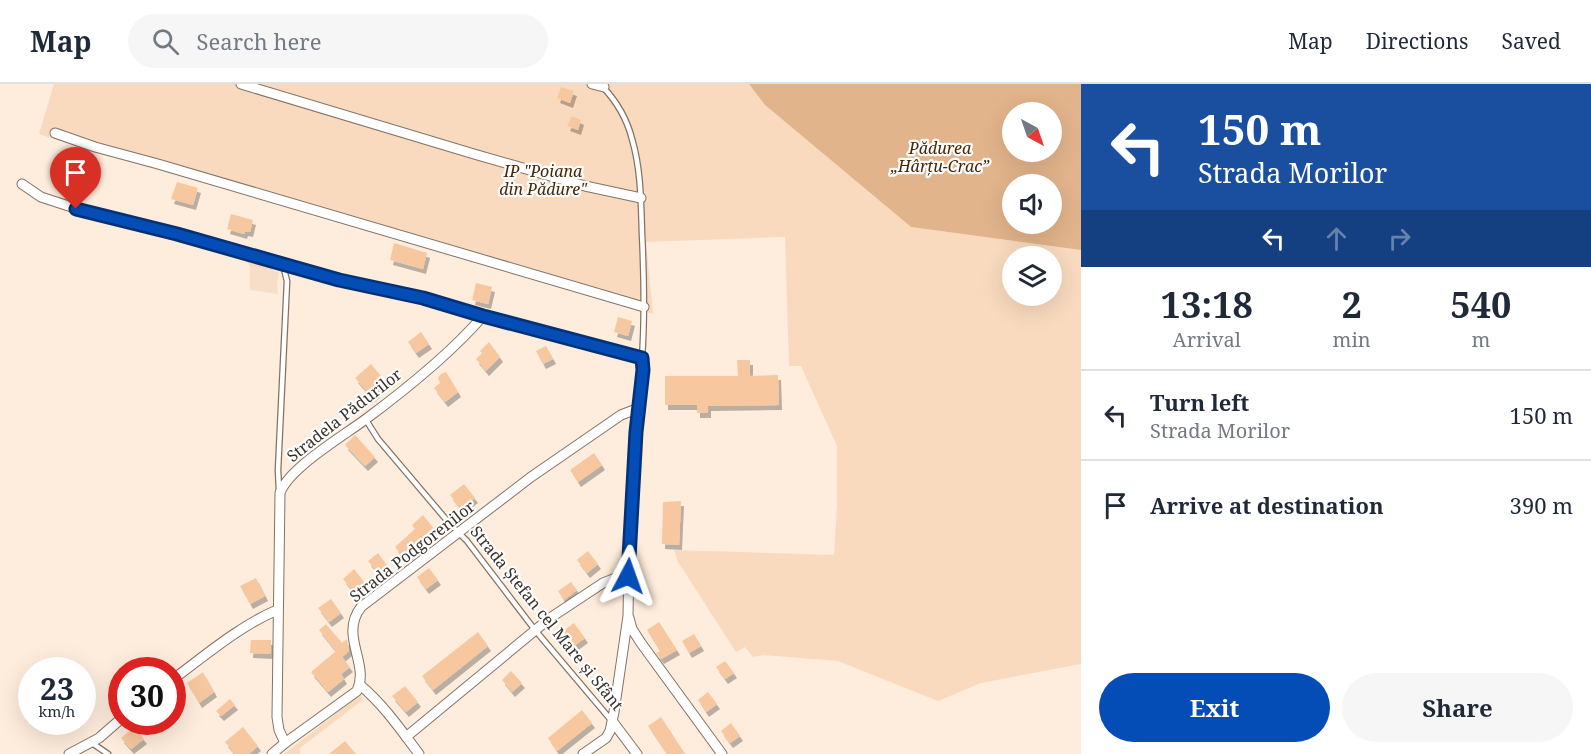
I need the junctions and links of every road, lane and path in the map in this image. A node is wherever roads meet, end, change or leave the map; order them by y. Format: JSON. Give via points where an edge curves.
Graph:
{"nodes":[{"id":1,"x":241,"y":84,"type":"edge"},
{"id":2,"x":592,"y":84,"type":"edge"},
{"id":3,"x":602,"y":86,"type":"edge"},
{"id":4,"x":55,"y":134,"type":"dead end"},
{"id":5,"x":22,"y":184,"type":"dead end"},
{"id":6,"x":641,"y":198,"type":"junction"},
{"id":7,"x":283,"y":264,"type":"junction"},
{"id":8,"x":644,"y":307,"type":"junction"},
{"id":9,"x":483,"y":316,"type":"junction"},
{"id":10,"x":642,"y":358,"type":"junction"},
{"id":11,"x":639,"y":408,"type":"junction"},
{"id":12,"x":365,"y":420,"type":"junction"},
{"id":13,"x":280,"y":493,"type":"junction"},
{"id":14,"x":458,"y":532,"type":"junction"},
{"id":15,"x":628,"y":576,"type":"junction"},
{"id":16,"x":277,"y":610,"type":"junction"},
{"id":17,"x":628,"y":616,"type":"junction"},
{"id":18,"x":535,"y":630,"type":"junction"},
{"id":19,"x":186,"y":669,"type":"edge"},
{"id":20,"x":360,"y":685,"type":"junction"},
{"id":21,"x":613,"y":722,"type":"junction"},
{"id":22,"x":108,"y":730,"type":"edge"},
{"id":23,"x":406,"y":736,"type":"junction"},
{"id":24,"x":92,"y":743,"type":"junction"},
{"id":25,"x":285,"y":743,"type":"junction"},
{"id":26,"x":69,"y":754,"type":"edge"},
{"id":27,"x":108,"y":754,"type":"edge"},
{"id":28,"x":272,"y":754,"type":"edge"},
{"id":29,"x":419,"y":754,"type":"edge"},
{"id":30,"x":583,"y":754,"type":"edge"},
{"id":31,"x":637,"y":754,"type":"edge"},
{"id":32,"x":722,"y":754,"type":"edge"}],
"edges":[{"from":1,"to":6,"type":"street","via":[[585,186]]},
{"from":2,"to":3,"type":"street"},
{"from":3,"to":6,"type":"lane","via":[[629,130]]},
{"from":4,"to":8,"type":"street"},
{"from":5,"to":7,"type":"street","via":[[60,204]]},
{"from":6,"to":8,"type":"lane"},
{"from":7,"to":9,"type":"street"},
{"from":7,"to":13,"type":"lane","via":[[287,281]]},
{"from":8,"to":10,"type":"lane"},
{"from":9,"to":10,"type":"street"},
{"from":9,"to":12,"type":"street","name":"Stradela Pădurilor","via":[[444,356]]},
{"from":10,"to":11,"type":"street"},
{"from":11,"to":14,"type":"street","name":"Strada Podgorenilor","via":[[609,423]]},
{"from":11,"to":15,"type":"street"},
{"from":12,"to":13,"type":"street","name":"Stradela Pădurilor","via":[[305,464],[283,484]]},
{"from":12,"to":14,"type":"lane","name":"Strada Ștefan cel Mare și Sfânt"},
{"from":13,"to":16,"type":"street"},
{"from":14,"to":18,"type":"lane","name":"Strada Ștefan cel Mare și Sfânt"},
{"from":14,"to":20,"type":"street","name":"Strada Podgorenilor","via":[[370,599],[354,616]]},
{"from":15,"to":17,"type":"street"},
{"from":15,"to":18,"type":"street","via":[[603,583]]},
{"from":16,"to":19,"type":"street"},
{"from":16,"to":25,"type":"street","via":[[277,717]]},
{"from":17,"to":21,"type":"street"},
{"from":17,"to":32,"type":"street","via":[[641,643]]},
{"from":18,"to":21,"type":"lane","name":"Strada Ștefan cel Mare și Sfânt"},
{"from":18,"to":23,"type":"street"},
{"from":20,"to":23,"type":"street"},
{"from":20,"to":25,"type":"street","via":[[351,696]]},
{"from":21,"to":30,"type":"street","via":[[606,738]]},
{"from":21,"to":31,"type":"street","name":"Strada Ștefan cel Mare și Sfânt"},
{"from":22,"to":24,"type":"street"},
{"from":23,"to":29,"type":"street"},
{"from":24,"to":26,"type":"street"},
{"from":24,"to":27,"type":"lane"},
{"from":25,"to":28,"type":"street"}]}
